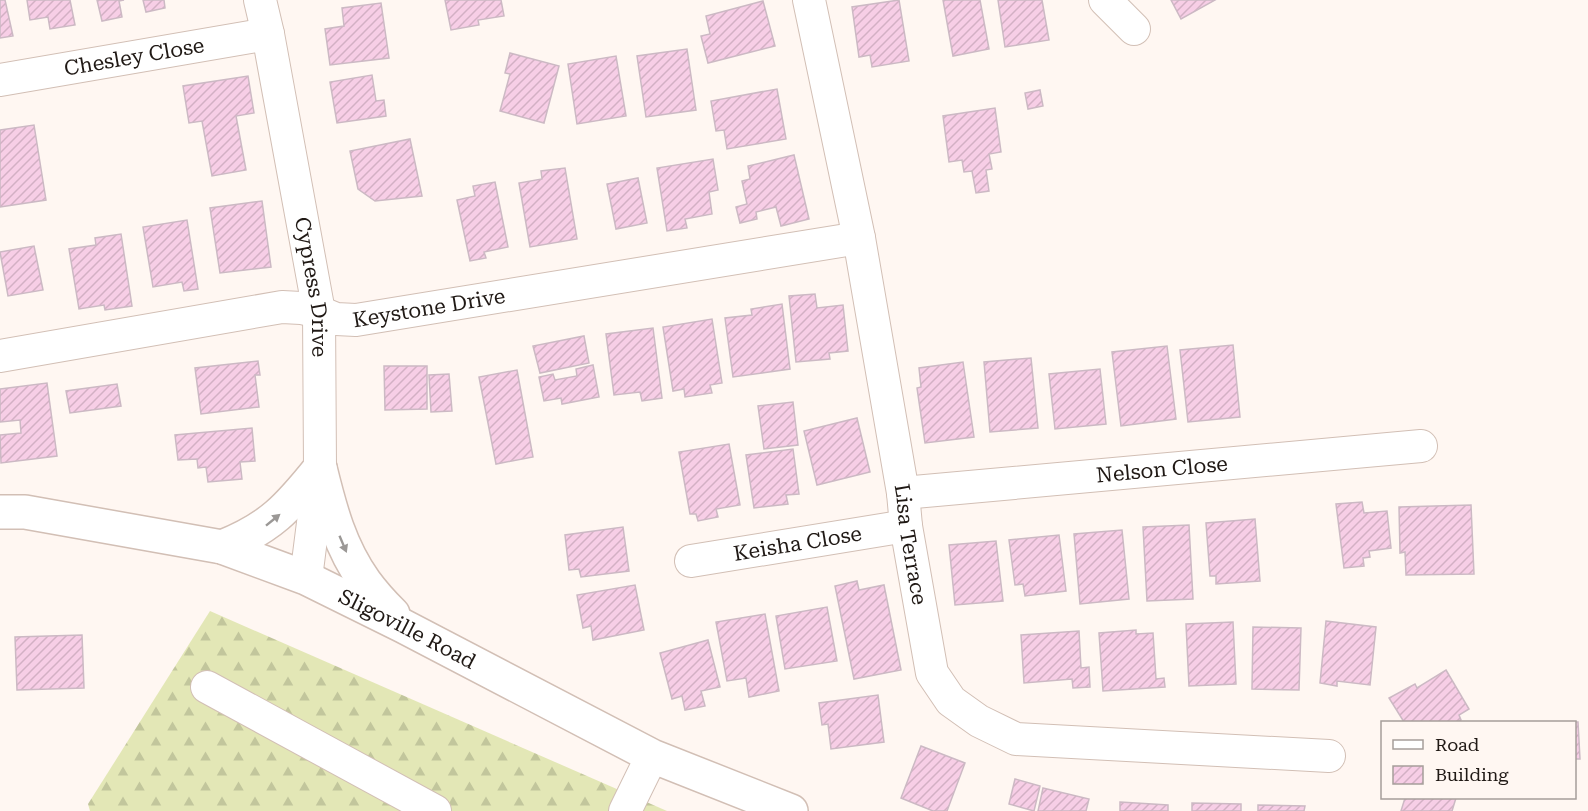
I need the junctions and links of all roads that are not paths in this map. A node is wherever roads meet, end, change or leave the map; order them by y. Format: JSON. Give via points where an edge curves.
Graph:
{"nodes":[{"id":1,"x":260,"y":0,"type":"edge"},
{"id":2,"x":809,"y":0,"type":"edge"},
{"id":3,"x":1105,"y":0,"type":"edge"},
{"id":4,"x":1134,"y":29,"type":"dead end"},
{"id":5,"x":268,"y":34,"type":"junction"},
{"id":6,"x":0,"y":80,"type":"edge"},
{"id":7,"x":859,"y":238,"type":"junction"},
{"id":8,"x":319,"y":312,"type":"junction"},
{"id":9,"x":0,"y":356,"type":"edge"},
{"id":10,"x":1421,"y":446,"type":"dead end"},
{"id":11,"x":320,"y":468,"type":"junction"},
{"id":12,"x":903,"y":493,"type":"junction"},
{"id":13,"x":0,"y":512,"type":"edge"},
{"id":14,"x":906,"y":526,"type":"junction"},
{"id":15,"x":222,"y":547,"type":"junction"},
{"id":16,"x":691,"y":561,"type":"dead end"},
{"id":17,"x":306,"y":578,"type":"junction"},
{"id":18,"x":403,"y":626,"type":"junction"},
{"id":19,"x":207,"y":687,"type":"dead end"},
{"id":20,"x":652,"y":756,"type":"junction"},
{"id":21,"x":1329,"y":756,"type":"dead end"},
{"id":22,"x":435,"y":811,"type":"edge"},
{"id":23,"x":625,"y":811,"type":"edge"},
{"id":24,"x":791,"y":811,"type":"edge"}],
"edges":[{"from":1,"to":5,"type":"street","name":"Cypress Drive"},
{"from":2,"to":7,"type":"street","name":"Lisa Terrace"},
{"from":3,"to":4,"type":"street"},
{"from":5,"to":6,"type":"street","name":"Chesley Close"},
{"from":5,"to":8,"type":"street","name":"Cypress Drive"},
{"from":7,"to":8,"type":"street","name":"Keystone Drive","via":[[356,320],[336,319]]},
{"from":7,"to":12,"type":"street","name":"Lisa Terrace"},
{"from":8,"to":9,"type":"street","name":"Keystone Drive","via":[[282,308]]},
{"from":8,"to":11,"type":"street","name":"Cypress Drive"},
{"from":10,"to":12,"type":"street","name":"Nelson Close"},
{"from":15,"to":11,"type":"street","one_way":true,"via":[[270,523]]},
{"from":11,"to":17,"type":"street","name":"Cypress Drive"},
{"from":11,"to":18,"type":"street","one_way":true,"via":[[332,518],[346,552],[366,584]]},
{"from":12,"to":14,"type":"street","name":"Lisa Terrace"},
{"from":13,"to":15,"type":"street","name":"Sligoville Road","via":[[25,512]]},
{"from":14,"to":16,"type":"street","name":"Keisha Close"},
{"from":14,"to":21,"type":"street","name":"Lisa Terrace","via":[[932,673],[951,701],[978,722],[1016,739]]},
{"from":15,"to":17,"type":"street","name":"Sligoville Road"},
{"from":17,"to":18,"type":"street","name":"Sligoville Road"},
{"from":18,"to":20,"type":"street","name":"Sligoville Road"},
{"from":19,"to":22,"type":"street"},
{"from":20,"to":23,"type":"street"},
{"from":20,"to":24,"type":"street","name":"Sligoville Road"}]}
